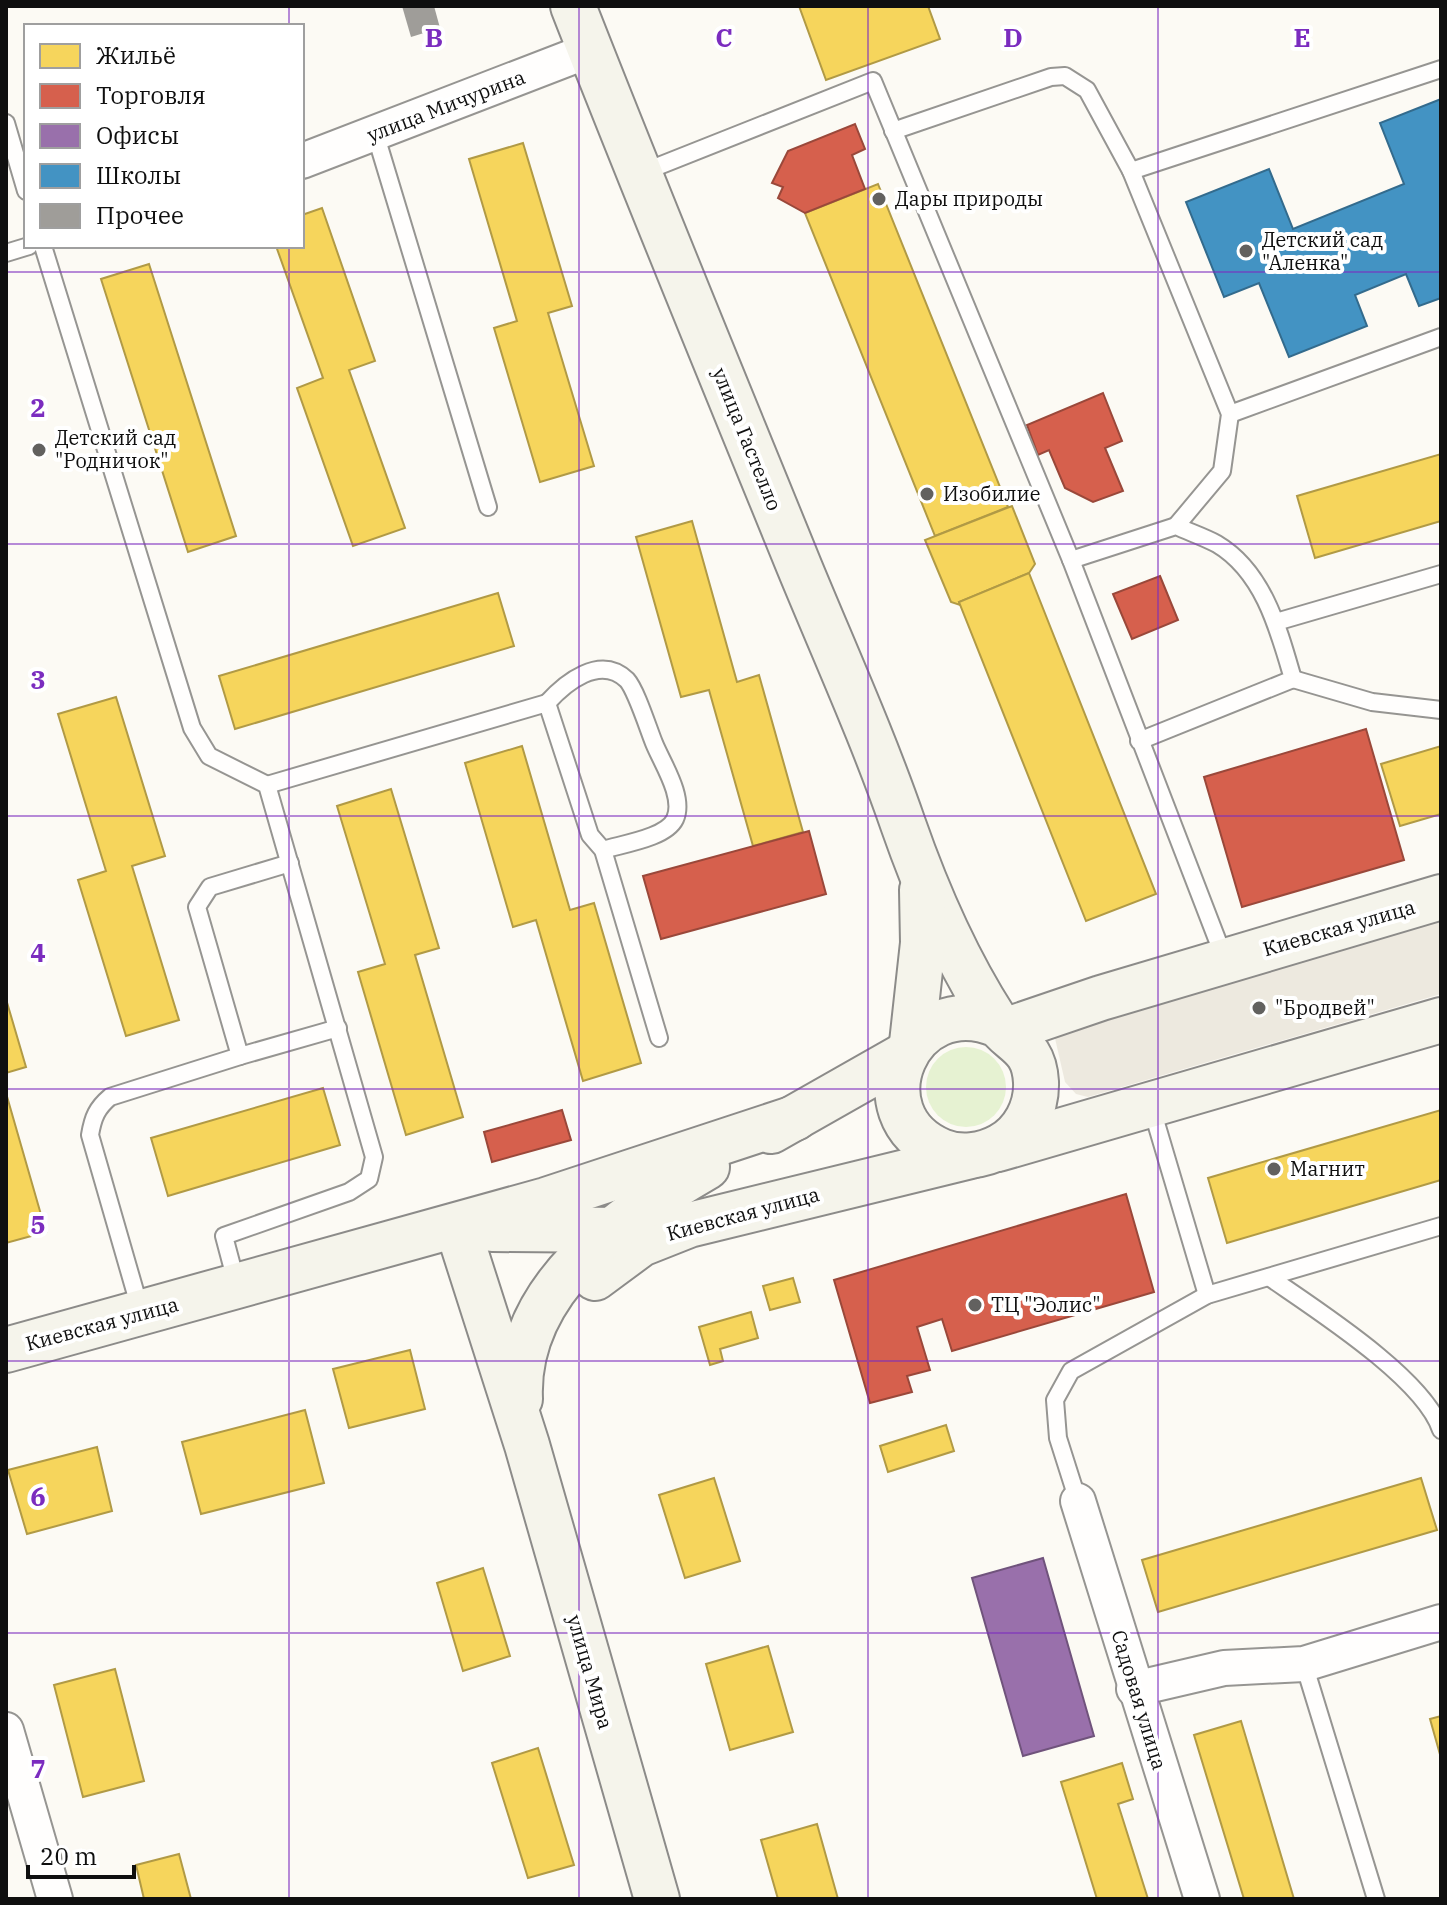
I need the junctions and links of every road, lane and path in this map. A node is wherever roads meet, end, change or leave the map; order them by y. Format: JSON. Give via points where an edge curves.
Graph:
{"nodes":[{"id":1,"x":573,"y":6,"type":"edge"},
{"id":2,"x":590,"y":50,"type":"junction"},
{"id":3,"x":1441,"y":69,"type":"edge"},
{"id":4,"x":6,"y":123,"type":"edge"},
{"id":5,"x":893,"y":131,"type":"junction"},
{"id":6,"x":375,"y":133,"type":"junction"},
{"id":7,"x":304,"y":160,"type":"edge"},
{"id":8,"x":1131,"y":171,"type":"junction"},
{"id":9,"x":640,"y":174,"type":"junction"},
{"id":10,"x":24,"y":184,"type":"edge"},
{"id":11,"x":44,"y":248,"type":"edge"},
{"id":12,"x":1441,"y":337,"type":"edge"},
{"id":13,"x":1230,"y":414,"type":"junction"},
{"id":14,"x":488,"y":507,"type":"dead end"},
{"id":15,"x":1176,"y":526,"type":"junction"},
{"id":16,"x":1071,"y":560,"type":"junction"},
{"id":17,"x":1441,"y":574,"type":"edge"},
{"id":18,"x":1276,"y":622,"type":"junction"},
{"id":19,"x":1293,"y":679,"type":"junction"},
{"id":20,"x":547,"y":703,"type":"junction"},
{"id":21,"x":1441,"y":710,"type":"edge"},
{"id":22,"x":1139,"y":741,"type":"junction"},
{"id":23,"x":267,"y":785,"type":"junction"},
{"id":24,"x":603,"y":850,"type":"junction"},
{"id":25,"x":290,"y":863,"type":"junction"},
{"id":26,"x":920,"y":872,"type":"junction"},
{"id":27,"x":1441,"y":897,"type":"edge"},
{"id":28,"x":1226,"y":961,"type":"junction"},
{"id":29,"x":1441,"y":1020,"type":"edge"},
{"id":30,"x":1002,"y":1027,"type":"junction"},
{"id":31,"x":338,"y":1028,"type":"junction"},
{"id":32,"x":659,"y":1038,"type":"dead end"},
{"id":33,"x":909,"y":1049,"type":"junction"},
{"id":34,"x":240,"y":1056,"type":"junction"},
{"id":35,"x":1151,"y":1104,"type":"junction"},
{"id":36,"x":795,"y":1118,"type":"junction"},
{"id":37,"x":984,"y":1153,"type":"junction"},
{"id":38,"x":689,"y":1225,"type":"junction"},
{"id":39,"x":457,"y":1226,"type":"junction"},
{"id":40,"x":1441,"y":1226,"type":"edge"},
{"id":41,"x":609,"y":1231,"type":"junction"},
{"id":42,"x":1269,"y":1277,"type":"junction"},
{"id":43,"x":238,"y":1287,"type":"junction"},
{"id":44,"x":1207,"y":1295,"type":"junction"},
{"id":45,"x":142,"y":1313,"type":"junction"},
{"id":46,"x":6,"y":1350,"type":"edge"},
{"id":47,"x":1441,"y":1430,"type":"edge"},
{"id":48,"x":527,"y":1445,"type":"junction"},
{"id":49,"x":1078,"y":1501,"type":"joint"},
{"id":50,"x":1441,"y":1622,"type":"edge"},
{"id":51,"x":1304,"y":1664,"type":"junction"},
{"id":52,"x":1134,"y":1689,"type":"junction"},
{"id":53,"x":6,"y":1730,"type":"edge"},
{"id":54,"x":55,"y":1899,"type":"edge"},
{"id":55,"x":657,"y":1899,"type":"edge"},
{"id":56,"x":1202,"y":1899,"type":"edge"},
{"id":57,"x":1376,"y":1899,"type":"edge"}],
"edges":[{"from":1,"to":2,"type":"main road","name":"улица Гастелло"},
{"from":2,"to":6,"type":"street","name":"улица Мичурина"},
{"from":2,"to":9,"type":"main road","name":"улица Гастелло"},
{"from":3,"to":8,"type":"lane"},
{"from":4,"to":10,"type":"lane"},
{"from":5,"to":8,"type":"lane","via":[[1065,76],[1087,90]]},
{"from":5,"to":9,"type":"lane","via":[[873,81]]},
{"from":5,"to":16,"type":"lane"},
{"from":6,"to":7,"type":"street","name":"улица Мичурина"},
{"from":6,"to":14,"type":"lane"},
{"from":8,"to":13,"type":"lane"},
{"from":9,"to":26,"type":"main road","name":"улица Гастелло"},
{"from":11,"to":23,"type":"lane","via":[[192,728],[209,756]]},
{"from":12,"to":13,"type":"lane"},
{"from":13,"to":15,"type":"lane","via":[[1222,471]]},
{"from":15,"to":16,"type":"lane"},
{"from":15,"to":18,"type":"lane","via":[[1219,545],[1261,590]]},
{"from":16,"to":22,"type":"lane"},
{"from":17,"to":18,"type":"lane"},
{"from":18,"to":19,"type":"lane"},
{"from":19,"to":21,"type":"lane","via":[[1372,702]]},
{"from":19,"to":22,"type":"lane"},
{"from":20,"to":23,"type":"lane"},
{"from":20,"to":24,"type":"lane","via":[[590,835]]},
{"from":20,"to":24,"type":"lane","via":[[567,681],[588,672],[609,671],[627,681],[676,797],[676,818],[667,830]]},
{"from":22,"to":28,"type":"lane"},
{"from":23,"to":25,"type":"lane"},
{"from":24,"to":32,"type":"lane"},
{"from":25,"to":31,"type":"lane"},
{"from":25,"to":34,"type":"lane","via":[[210,887],[197,907]]},
{"from":26,"to":30,"type":"main road"},
{"from":26,"to":33,"type":"main road","via":[[923,943]]},
{"from":27,"to":28,"type":"main road","name":"Киевская улица"},
{"from":28,"to":30,"type":"main road","name":"Киевская улица"},
{"from":29,"to":35,"type":"main road","name":"Киевская улица"},
{"from":30,"to":33,"type":"main road","via":[[978,1018],[947,1020],[928,1029]]},
{"from":30,"to":37,"type":"main road","via":[[1023,1046],[1033,1066],[1035,1098],[1022,1129]]},
{"from":31,"to":34,"type":"lane"},
{"from":31,"to":43,"type":"lane","via":[[374,1157],[369,1179],[349,1192],[224,1236]]},
{"from":33,"to":36,"type":"main road","name":"Киевская улица"},
{"from":33,"to":37,"type":"main road","via":[[897,1087],[906,1120],[929,1145],[950,1154]]},
{"from":34,"to":45,"type":"lane","via":[[110,1097],[93,1120],[90,1135]]},
{"from":35,"to":37,"type":"main road","name":"Киевская улица"},
{"from":35,"to":44,"type":"lane"},
{"from":36,"to":39,"type":"main road","name":"Киевская улица"},
{"from":36,"to":41,"type":"main road","name":"Киевская улица","via":[[654,1197]]},
{"from":37,"to":38,"type":"main road","name":"Киевская улица"},
{"from":38,"to":41,"type":"main road"},
{"from":38,"to":48,"type":"main road","name":"Киевская улица","via":[[613,1262],[570,1306],[540,1360],[528,1411]]},
{"from":39,"to":41,"type":"main road"},
{"from":39,"to":43,"type":"main road","name":"Киевская улица"},
{"from":39,"to":48,"type":"main road"},
{"from":40,"to":42,"type":"lane"},
{"from":41,"to":48,"type":"main road","name":"Киевская улица","via":[[558,1285],[530,1332],[519,1383]]},
{"from":42,"to":44,"type":"lane"},
{"from":42,"to":47,"type":"lane","via":[[1407,1382],[1436,1416]]},
{"from":43,"to":45,"type":"main road","name":"Киевская улица"},
{"from":44,"to":49,"type":"lane","via":[[1071,1371],[1055,1400],[1058,1438]]},
{"from":45,"to":46,"type":"main road","name":"Киевская улица"},
{"from":48,"to":55,"type":"main road","name":"улица Мира"},
{"from":49,"to":52,"type":"street","name":"Садовая улица"},
{"from":50,"to":51,"type":"street"},
{"from":51,"to":52,"type":"street","via":[[1224,1668]]},
{"from":51,"to":57,"type":"lane"},
{"from":52,"to":56,"type":"street","name":"Садовая улица"},
{"from":53,"to":54,"type":"street"}]}
